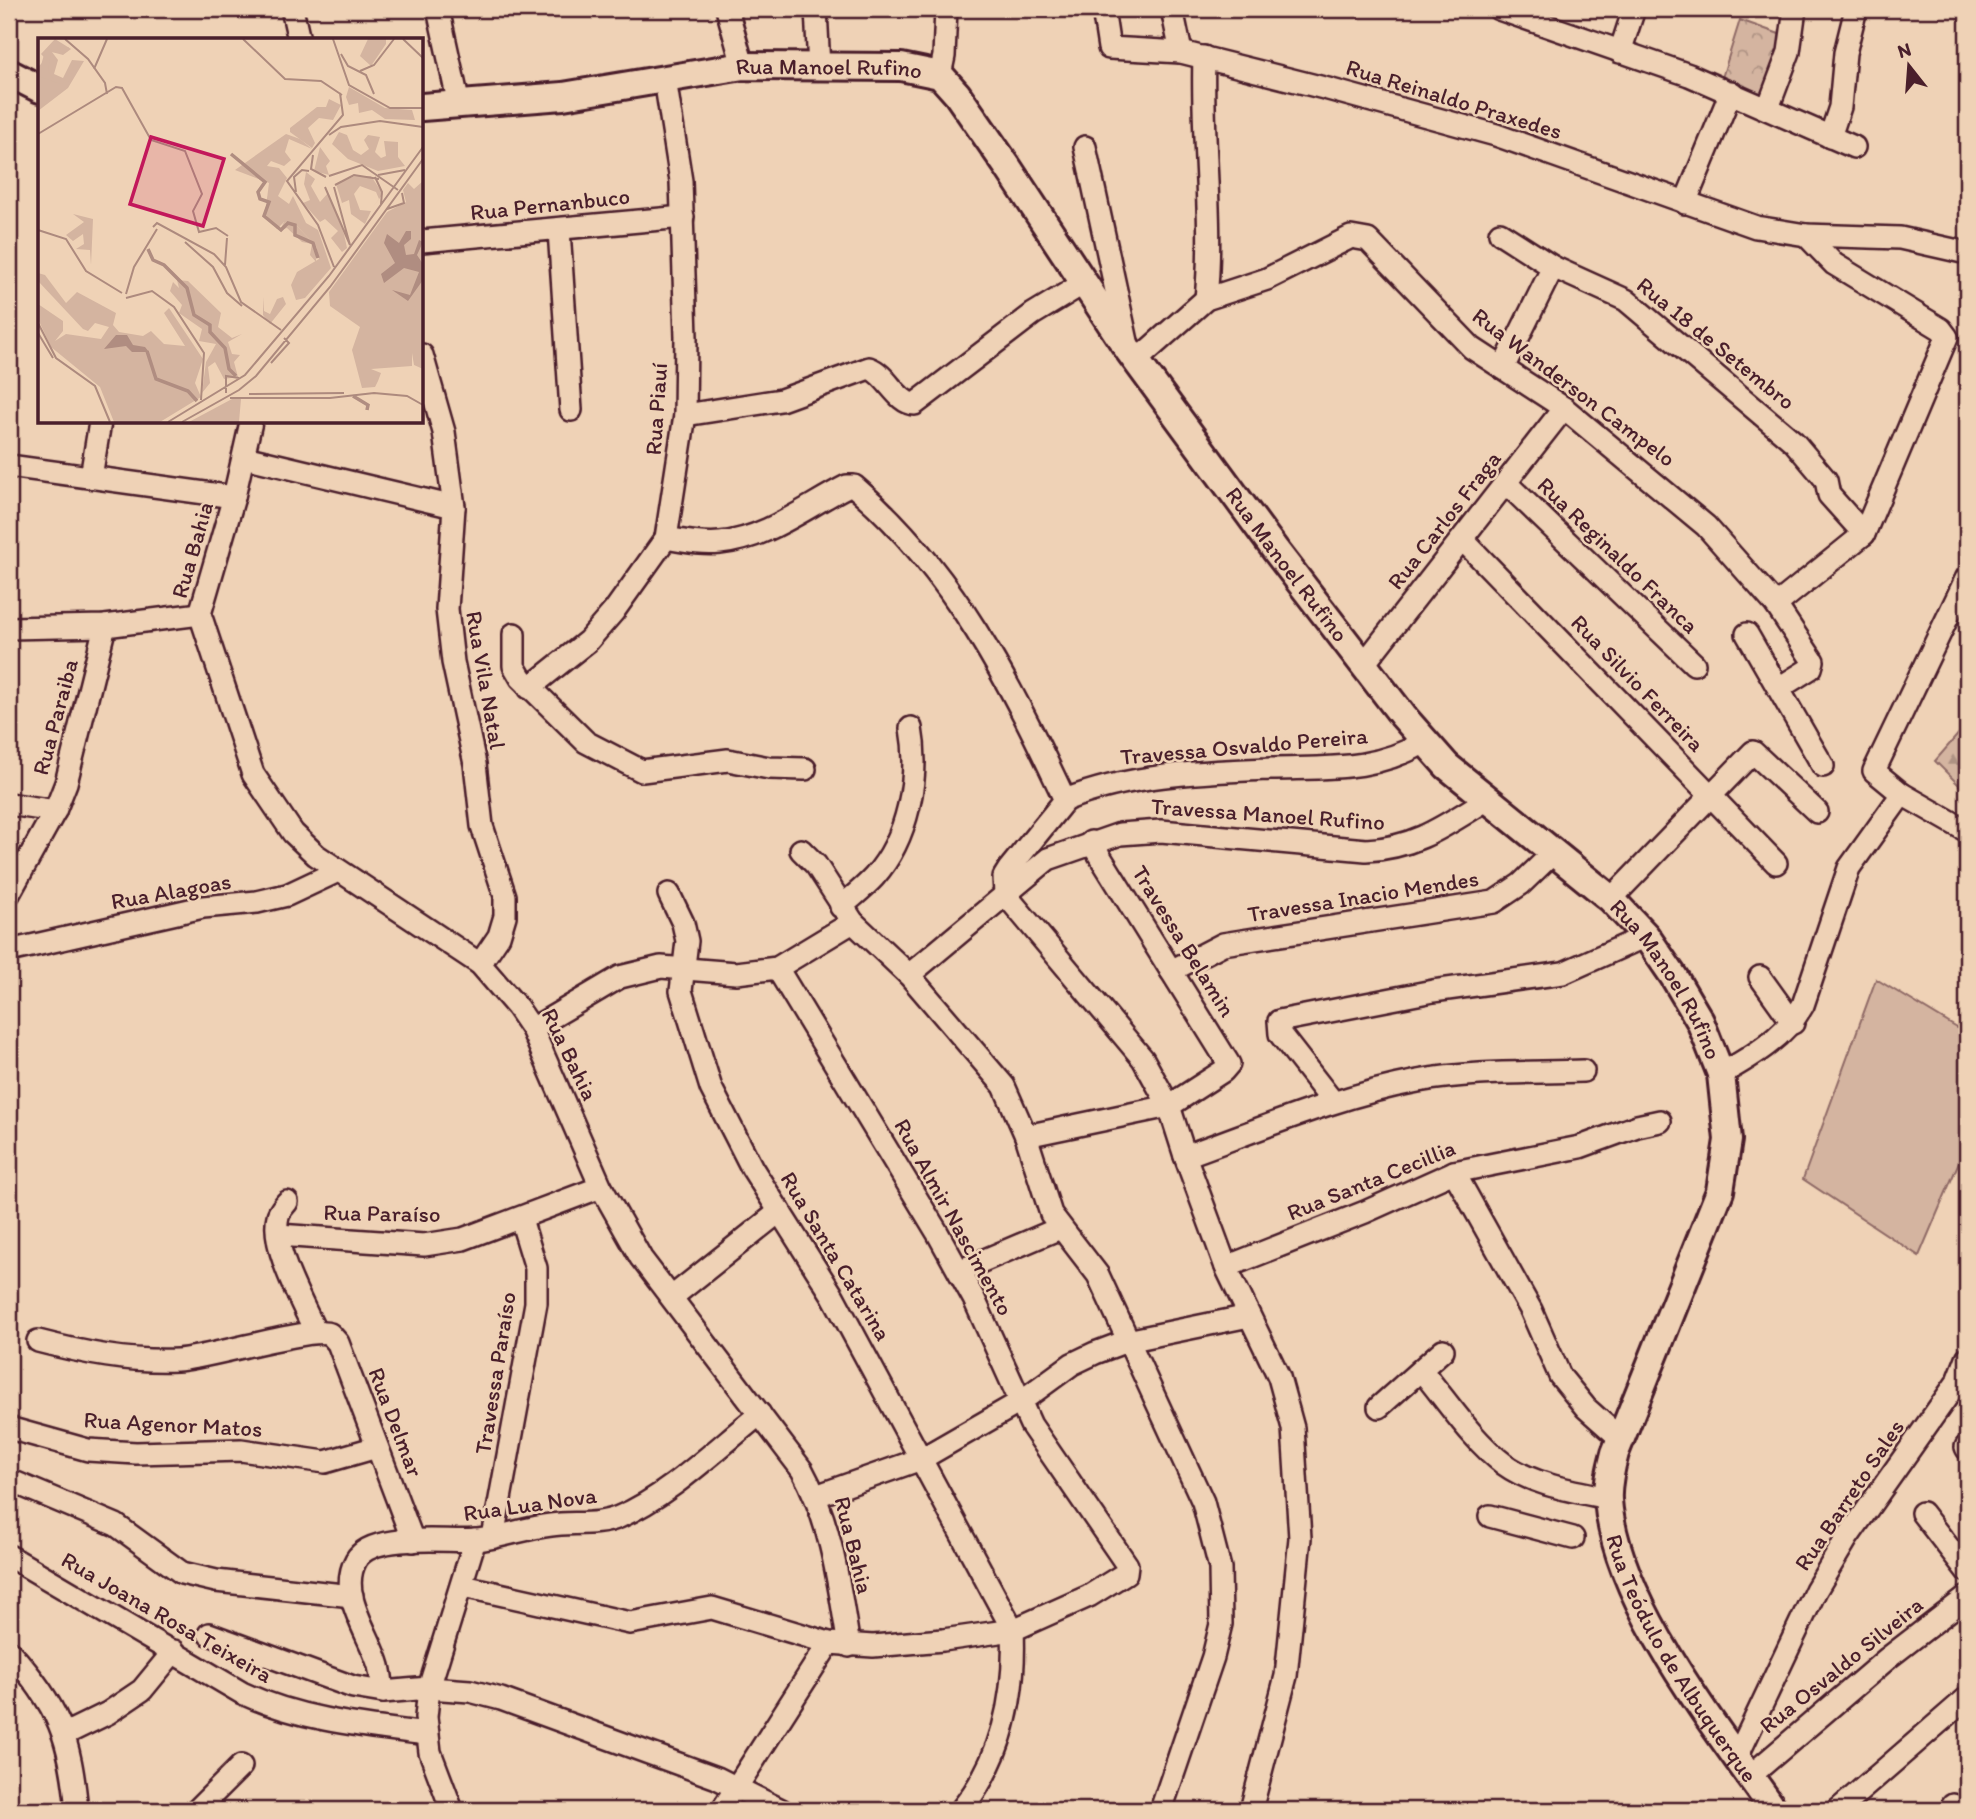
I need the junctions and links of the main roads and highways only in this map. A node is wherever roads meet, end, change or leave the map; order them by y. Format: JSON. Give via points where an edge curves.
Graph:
{"nodes":[{"id":1,"x":9,"y":73,"type":"edge"},
{"id":2,"x":38,"y":88,"type":"edge"},
{"id":3,"x":424,"y":107,"type":"edge"},
{"id":4,"x":1608,"y":1498,"type":"joint"},
{"id":5,"x":1774,"y":1810,"type":"edge"}],
"edges":[{"from":1,"to":2,"type":"main road"},
{"from":3,"to":4,"type":"main road","name":"Rua Manoel Rufino","via":[[563,96],[743,66],[901,67],[940,75],[957,94],[1133,356],[1276,551],[1425,742],[1447,766],[1611,900],[1646,936],[1700,1021],[1721,1074],[1727,1111],[1728,1140],[1720,1191],[1621,1439],[1611,1467]]},
{"from":4,"to":5,"type":"main road","name":"Rua Teódulo de Albuquerque","via":[[1621,1556],[1648,1620]]}]}
